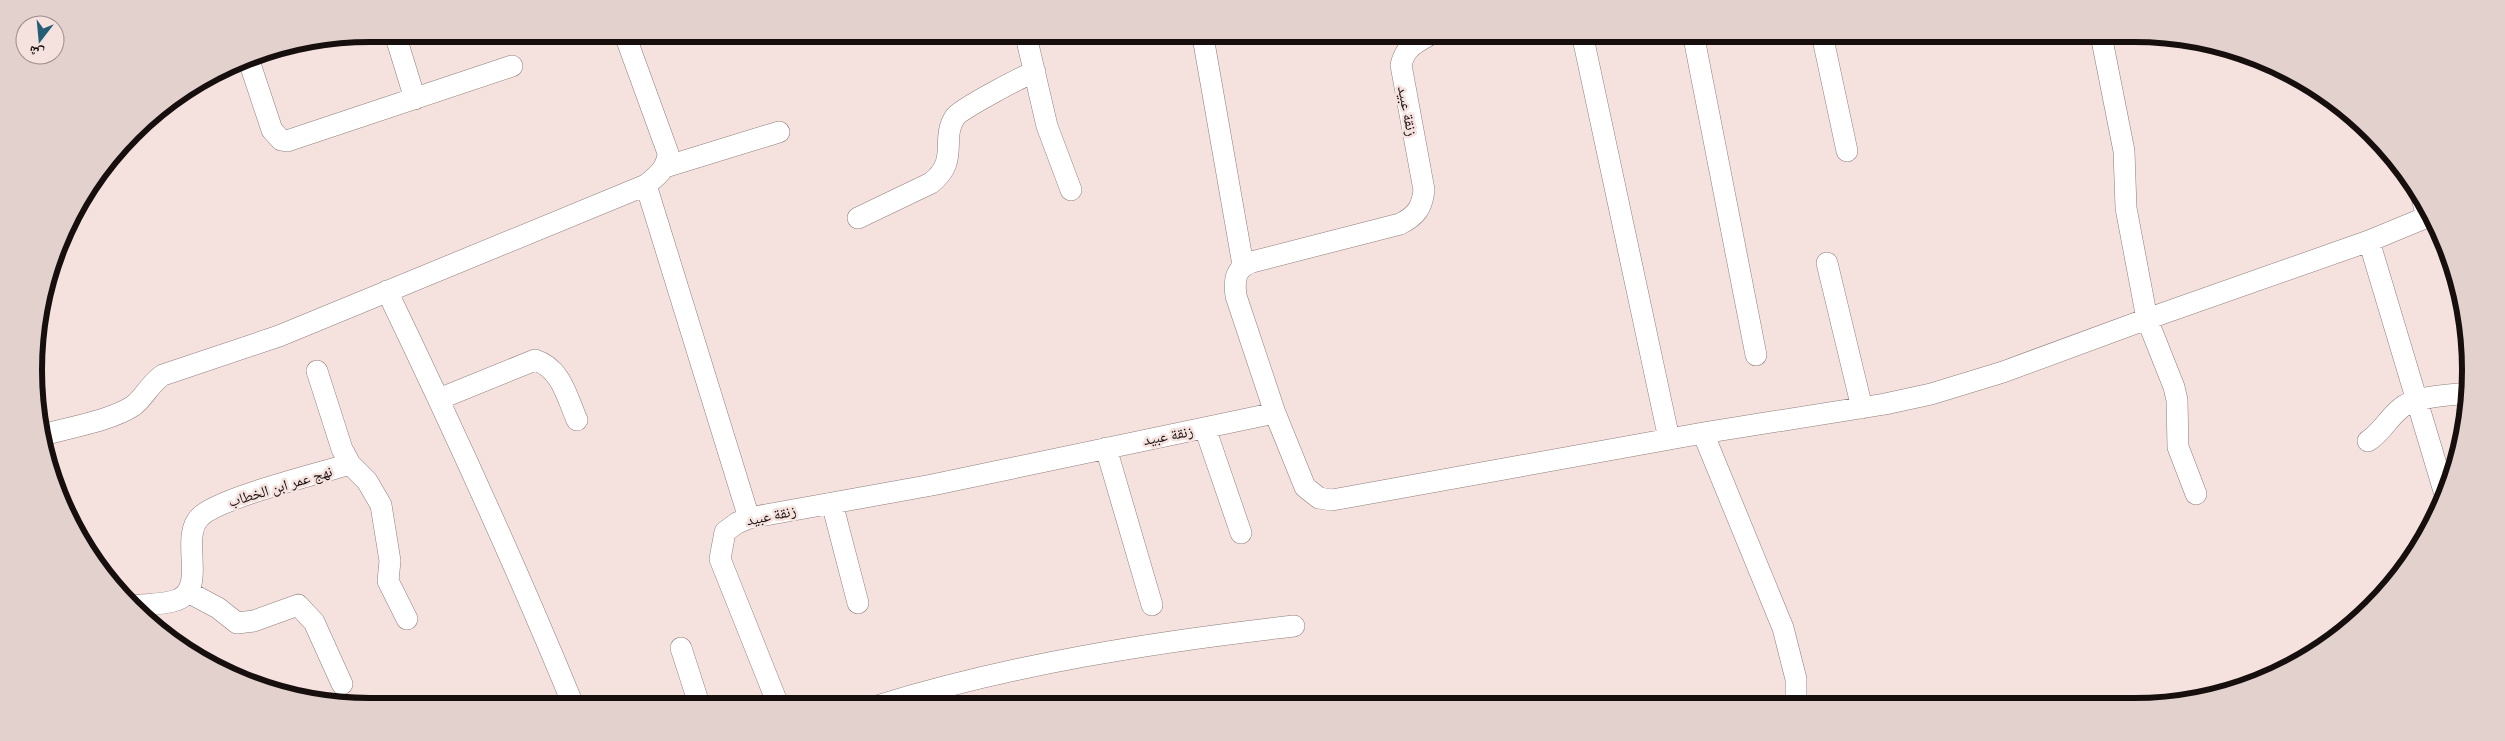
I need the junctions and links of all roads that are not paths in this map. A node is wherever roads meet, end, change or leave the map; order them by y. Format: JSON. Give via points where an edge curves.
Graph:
{"nodes":[{"id":1,"x":397,"y":42,"type":"edge"},
{"id":2,"x":628,"y":42,"type":"edge"},
{"id":3,"x":1028,"y":42,"type":"edge"},
{"id":4,"x":1205,"y":42,"type":"edge"},
{"id":5,"x":1418,"y":42,"type":"edge"},
{"id":6,"x":1584,"y":42,"type":"edge"},
{"id":7,"x":1695,"y":42,"type":"edge"},
{"id":8,"x":1824,"y":42,"type":"edge"},
{"id":9,"x":2102,"y":42,"type":"edge"},
{"id":10,"x":250,"y":65,"type":"edge"},
{"id":11,"x":512,"y":66,"type":"dead end"},
{"id":12,"x":1035,"y":72,"type":"junction"},
{"id":13,"x":415,"y":99,"type":"junction"},
{"id":14,"x":779,"y":132,"type":"dead end"},
{"id":15,"x":1847,"y":151,"type":"dead end"},
{"id":16,"x":665,"y":167,"type":"junction"},
{"id":17,"x":646,"y":186,"type":"junction"},
{"id":18,"x":1071,"y":190,"type":"dead end"},
{"id":19,"x":2422,"y":213,"type":"edge"},
{"id":20,"x":858,"y":218,"type":"dead end"},
{"id":21,"x":2369,"y":241,"type":"junction"},
{"id":22,"x":1828,"y":263,"type":"dead end"},
{"id":23,"x":1243,"y":265,"type":"junction"},
{"id":24,"x":387,"y":291,"type":"junction"},
{"id":25,"x":2147,"y":319,"type":"junction"},
{"id":26,"x":1756,"y":355,"type":"dead end"},
{"id":27,"x":317,"y":371,"type":"dead end"},
{"id":28,"x":2462,"y":394,"type":"edge"},
{"id":29,"x":439,"y":399,"type":"junction"},
{"id":30,"x":2418,"y":400,"type":"junction"},
{"id":31,"x":1862,"y":408,"type":"junction"},
{"id":32,"x":1276,"y":413,"type":"junction"},
{"id":33,"x":577,"y":420,"type":"dead end"},
{"id":34,"x":1205,"y":428,"type":"junction"},
{"id":35,"x":49,"y":433,"type":"edge"},
{"id":36,"x":1703,"y":433,"type":"junction"},
{"id":37,"x":1669,"y":439,"type":"junction"},
{"id":38,"x":2368,"y":441,"type":"dead end"},
{"id":39,"x":1106,"y":448,"type":"junction"},
{"id":40,"x":350,"y":464,"type":"junction"},
{"id":41,"x":2442,"y":484,"type":"edge"},
{"id":42,"x":2196,"y":494,"type":"dead end"},
{"id":43,"x":832,"y":503,"type":"junction"},
{"id":44,"x":749,"y":518,"type":"junction"},
{"id":45,"x":1241,"y":533,"type":"dead end"},
{"id":46,"x":188,"y":592,"type":"junction"},
{"id":47,"x":858,"y":603,"type":"dead end"},
{"id":48,"x":142,"y":605,"type":"edge"},
{"id":49,"x":1152,"y":605,"type":"dead end"},
{"id":50,"x":407,"y":619,"type":"dead end"},
{"id":51,"x":1294,"y":626,"type":"dead end"},
{"id":52,"x":681,"y":648,"type":"dead end"},
{"id":53,"x":342,"y":684,"type":"dead end"},
{"id":54,"x":570,"y":698,"type":"edge"},
{"id":55,"x":697,"y":698,"type":"edge"},
{"id":56,"x":774,"y":698,"type":"edge"},
{"id":57,"x":905,"y":698,"type":"edge"},
{"id":58,"x":1796,"y":698,"type":"edge"}],
"edges":[{"from":1,"to":13,"type":"street"},
{"from":2,"to":16,"type":"street","via":[[666,148]]},
{"from":3,"to":12,"type":"street"},
{"from":4,"to":23,"type":"street"},
{"from":5,"to":23,"type":"street","name":"زنقة عبيد","via":[[1404,53],[1401,65],[1424,190],[1418,211],[1400,224]]},
{"from":6,"to":37,"type":"street"},
{"from":7,"to":26,"type":"street"},
{"from":8,"to":15,"type":"street"},
{"from":9,"to":25,"type":"street","via":[[2124,151],[2126,208]]},
{"from":10,"to":13,"type":"street","via":[[272,130],[281,140],[301,138]]},
{"from":11,"to":13,"type":"street"},
{"from":12,"to":18,"type":"street","via":[[1047,126]]},
{"from":12,"to":20,"type":"street","via":[[962,110],[955,118],[946,165],[931,183]]},
{"from":14,"to":16,"type":"street"},
{"from":16,"to":17,"type":"street"},
{"from":17,"to":24,"type":"street"},
{"from":17,"to":44,"type":"street"},
{"from":19,"to":21,"type":"street"},
{"from":21,"to":25,"type":"street"},
{"from":21,"to":30,"type":"street"},
{"from":22,"to":31,"type":"street"},
{"from":23,"to":32,"type":"street","via":[[1235,277],[1236,296]]},
{"from":24,"to":29,"type":"street"},
{"from":24,"to":35,"type":"street","via":[[279,336],[163,375],[152,382],[135,404],[122,412]]},
{"from":25,"to":31,"type":"street","via":[[1973,382]]},
{"from":25,"to":42,"type":"street","via":[[2174,387],[2178,447]]},
{"from":27,"to":40,"type":"street"},
{"from":28,"to":30,"type":"street"},
{"from":29,"to":33,"type":"street","via":[[535,360],[546,363],[556,372]]},
{"from":29,"to":54,"type":"street","via":[[534,609]]},
{"from":30,"to":38,"type":"street","via":[[2402,407],[2381,432]]},
{"from":30,"to":41,"type":"street"},
{"from":31,"to":36,"type":"street"},
{"from":32,"to":34,"type":"street","name":"زنقة عبيد"},
{"from":32,"to":37,"type":"street","via":[[1305,486],[1319,498],[1332,500]]},
{"from":34,"to":39,"type":"street","name":"زنقة عبيد"},
{"from":34,"to":45,"type":"street"},
{"from":36,"to":37,"type":"street"},
{"from":36,"to":58,"type":"street","via":[[1783,628],[1796,680]]},
{"from":39,"to":43,"type":"street","name":"زنقة عبيد"},
{"from":39,"to":49,"type":"street"},
{"from":40,"to":46,"type":"street","name":"نهج عمر ابن الخطاب","via":[[226,502],[200,516],[192,529],[192,576]]},
{"from":40,"to":50,"type":"street","via":[[368,481],[381,505],[390,561],[388,580]]},
{"from":43,"to":44,"type":"street","name":"زنقة عبيد"},
{"from":43,"to":47,"type":"street"},
{"from":44,"to":56,"type":"street","name":"زنقة عبيد","via":[[725,532],[720,559]]},
{"from":46,"to":48,"type":"street","via":[[178,600]]},
{"from":46,"to":53,"type":"street","via":[[218,608],[237,623],[254,621],[298,605],[314,622]]},
{"from":51,"to":57,"type":"street","via":[[1168,641],[1048,663],[983,676]]},
{"from":52,"to":55,"type":"street"}]}
